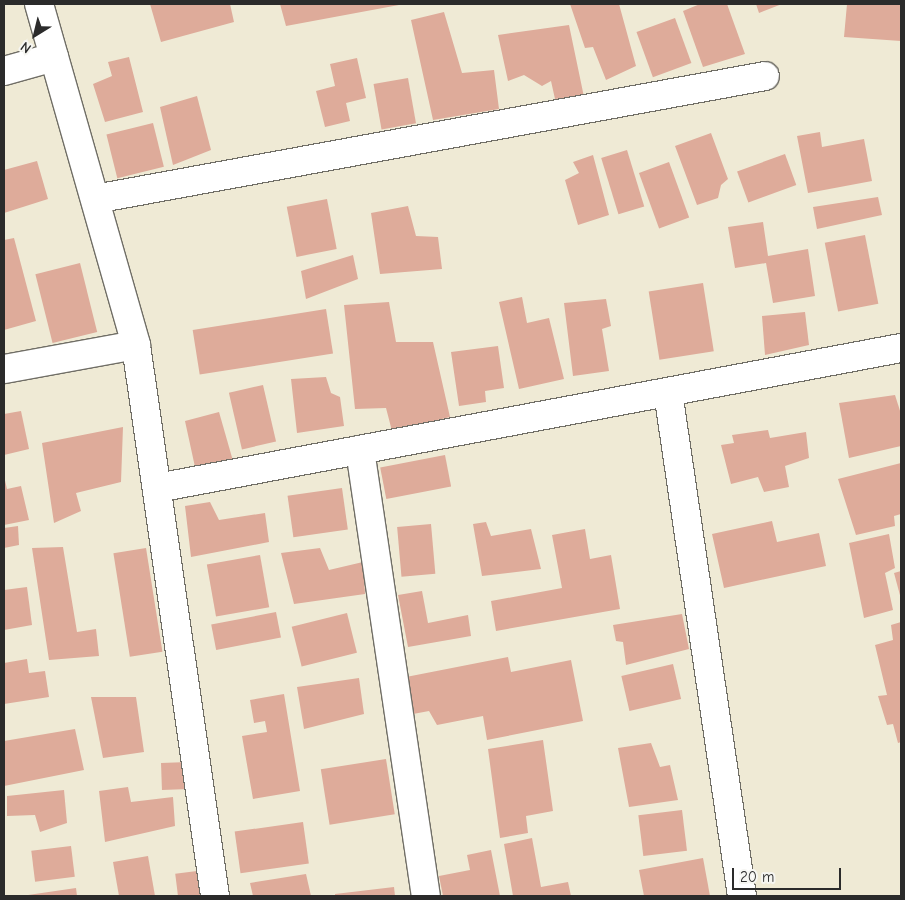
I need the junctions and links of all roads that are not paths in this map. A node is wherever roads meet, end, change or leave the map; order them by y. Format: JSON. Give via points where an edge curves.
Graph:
{"nodes":[{"id":1,"x":39,"y":4,"type":"edge"},
{"id":2,"x":54,"y":57,"type":"junction"},
{"id":3,"x":4,"y":71,"type":"edge"},
{"id":4,"x":765,"y":76,"type":"dead end"},
{"id":5,"x":95,"y":199,"type":"junction"},
{"id":6,"x":136,"y":345,"type":"junction"},
{"id":7,"x":901,"y":348,"type":"edge"},
{"id":8,"x":4,"y":369,"type":"edge"},
{"id":9,"x":668,"y":392,"type":"junction"},
{"id":10,"x":360,"y":450,"type":"junction"},
{"id":11,"x":157,"y":488,"type":"junction"},
{"id":12,"x":215,"y":896,"type":"edge"},
{"id":13,"x":426,"y":896,"type":"edge"},
{"id":14,"x":742,"y":896,"type":"edge"}],
"edges":[{"from":1,"to":2,"type":"street"},
{"from":2,"to":3,"type":"street"},
{"from":2,"to":5,"type":"street"},
{"from":4,"to":5,"type":"street"},
{"from":5,"to":6,"type":"street"},
{"from":6,"to":8,"type":"street"},
{"from":6,"to":11,"type":"street"},
{"from":7,"to":9,"type":"street"},
{"from":9,"to":10,"type":"street"},
{"from":9,"to":14,"type":"street"},
{"from":10,"to":11,"type":"street"},
{"from":10,"to":13,"type":"street"},
{"from":11,"to":12,"type":"street"}]}
